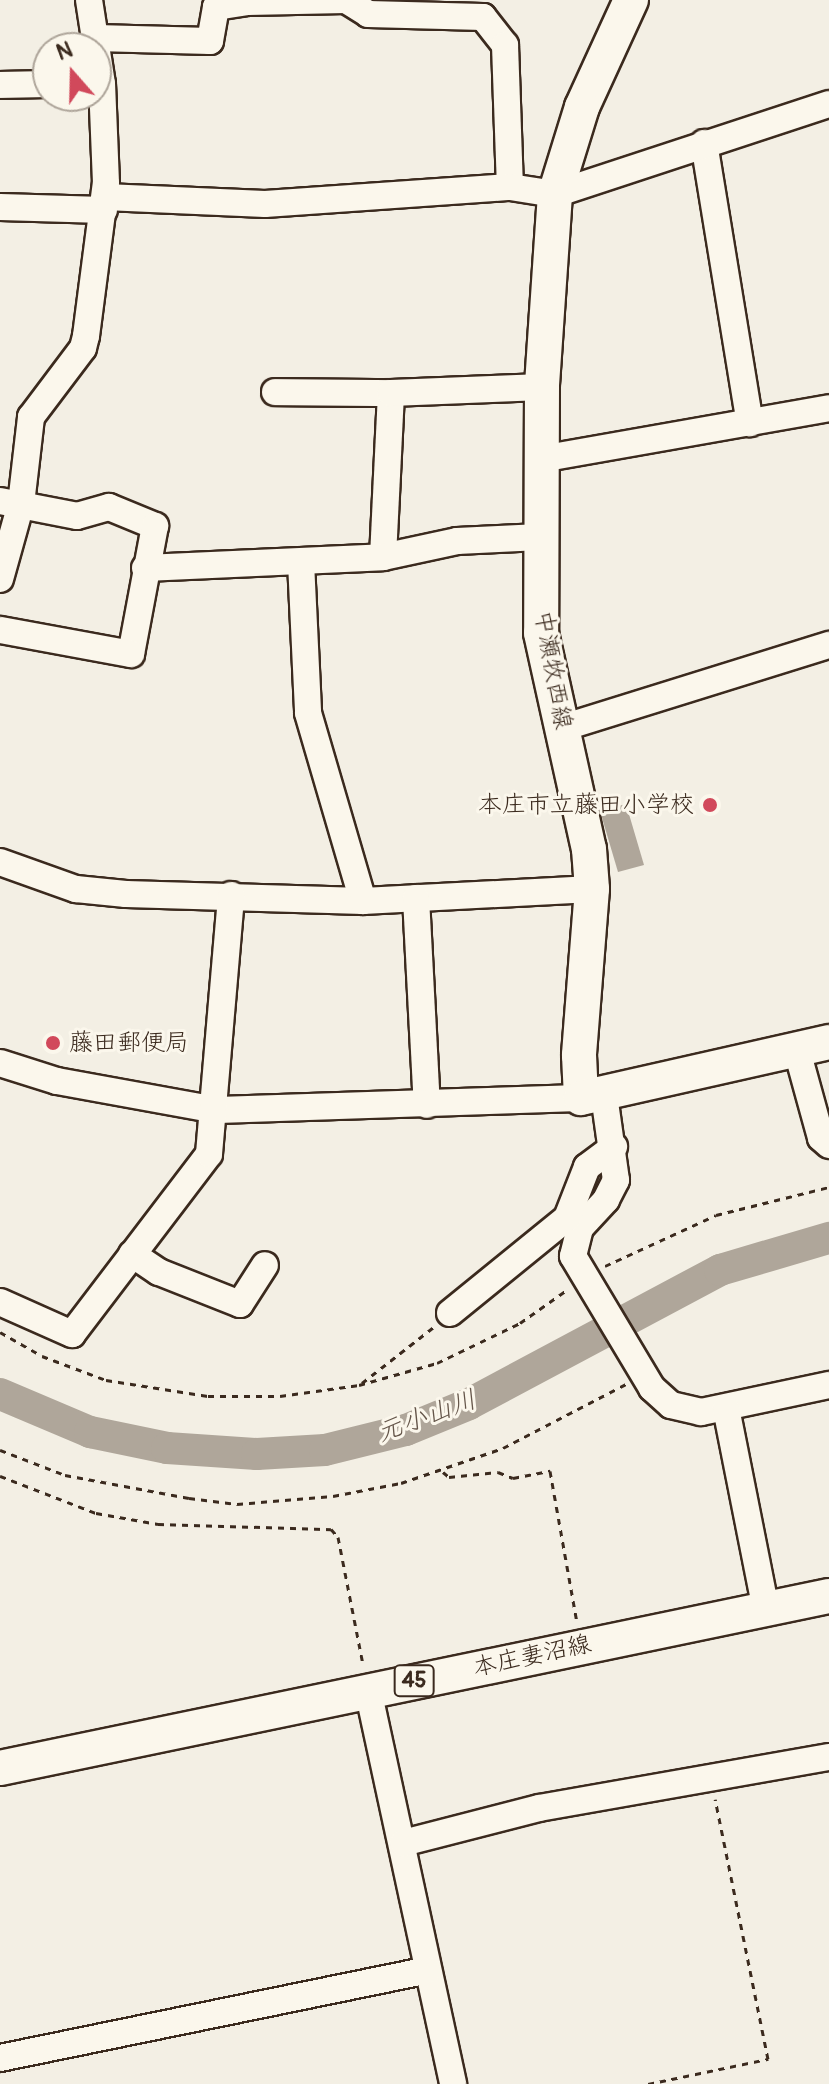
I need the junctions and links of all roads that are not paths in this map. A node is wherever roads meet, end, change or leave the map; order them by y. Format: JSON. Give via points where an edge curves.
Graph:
{"nodes":[{"id":1,"x":89,"y":0,"type":"edge"},
{"id":2,"x":631,"y":0,"type":"edge"},
{"id":3,"x":247,"y":1,"type":"edge"},
{"id":4,"x":354,"y":2,"type":"edge"},
{"id":5,"x":95,"y":32,"type":"edge"},
{"id":6,"x":112,"y":38,"type":"edge"},
{"id":7,"x":32,"y":84,"type":"edge"},
{"id":8,"x":0,"y":85,"type":"edge"},
{"id":9,"x":829,"y":104,"type":"edge"},
{"id":10,"x":100,"y":112,"type":"edge"},
{"id":11,"x":704,"y":143,"type":"junction"},
{"id":12,"x":510,"y":187,"type":"junction"},
{"id":13,"x":555,"y":194,"type":"junction"},
{"id":14,"x":104,"y":204,"type":"junction"},
{"id":15,"x":0,"y":207,"type":"edge"},
{"id":16,"x":542,"y":387,"type":"junction"},
{"id":17,"x":275,"y":392,"type":"dead end"},
{"id":18,"x":391,"y":393,"type":"junction"},
{"id":19,"x":829,"y":408,"type":"edge"},
{"id":20,"x":750,"y":423,"type":"junction"},
{"id":21,"x":541,"y":459,"type":"junction"},
{"id":22,"x":11,"y":503,"type":"edge"},
{"id":23,"x":540,"y":537,"type":"junction"},
{"id":24,"x":383,"y":557,"type":"junction"},
{"id":25,"x":301,"y":562,"type":"junction"},
{"id":26,"x":145,"y":568,"type":"junction"},
{"id":27,"x":0,"y":579,"type":"edge"},
{"id":28,"x":0,"y":630,"type":"edge"},
{"id":29,"x":829,"y":645,"type":"edge"},
{"id":30,"x":562,"y":728,"type":"junction"},
{"id":31,"x":0,"y":862,"type":"edge"},
{"id":32,"x":592,"y":889,"type":"junction"},
{"id":33,"x":231,"y":895,"type":"junction"},
{"id":34,"x":416,"y":898,"type":"junction"},
{"id":35,"x":363,"y":901,"type":"junction"},
{"id":36,"x":812,"y":1044,"type":"edge"},
{"id":37,"x":0,"y":1063,"type":"edge"},
{"id":38,"x":593,"y":1097,"type":"junction"},
{"id":39,"x":427,"y":1105,"type":"junction"},
{"id":40,"x":216,"y":1110,"type":"junction"},
{"id":41,"x":829,"y":1145,"type":"edge"},
{"id":42,"x":614,"y":1147,"type":"junction"},
{"id":43,"x":132,"y":1254,"type":"junction"},
{"id":44,"x":265,"y":1265,"type":"dead end"},
{"id":45,"x":0,"y":1302,"type":"edge"},
{"id":46,"x":450,"y":1313,"type":"road end"},
{"id":47,"x":829,"y":1385,"type":"edge"},
{"id":48,"x":726,"y":1408,"type":"junction"},
{"id":49,"x":829,"y":1596,"type":"edge"},
{"id":50,"x":766,"y":1610,"type":"junction"},
{"id":51,"x":368,"y":1690,"type":"junction"},
{"id":52,"x":829,"y":1757,"type":"edge"},
{"id":53,"x":0,"y":1768,"type":"edge"},
{"id":54,"x":403,"y":1843,"type":"junction"},
{"id":55,"x":428,"y":1970,"type":"junction"},
{"id":56,"x":0,"y":2058,"type":"edge"},
{"id":57,"x":453,"y":2084,"type":"edge"}],
"edges":[{"from":1,"to":5,"type":"street"},
{"from":2,"to":13,"type":"main road","name":"中瀬牧西線","via":[[582,107]]},
{"from":3,"to":4,"type":"street"},
{"from":3,"to":6,"type":"street","via":[[216,7],[210,41]]},
{"from":4,"to":12,"type":"street","via":[[368,14],[483,17],[496,27],[505,45]]},
{"from":7,"to":8,"type":"street"},
{"from":9,"to":11,"type":"street"},
{"from":10,"to":14,"type":"street"},
{"from":11,"to":13,"type":"street"},
{"from":11,"to":20,"type":"street"},
{"from":12,"to":13,"type":"street"},
{"from":12,"to":14,"type":"street","via":[[265,204]]},
{"from":13,"to":16,"type":"main road","name":"中瀬牧西線"},
{"from":14,"to":15,"type":"street"},
{"from":14,"to":22,"type":"street","via":[[83,348],[35,405]]},
{"from":16,"to":18,"type":"street"},
{"from":16,"to":21,"type":"main road","name":"中瀬牧西線"},
{"from":17,"to":18,"type":"street"},
{"from":18,"to":24,"type":"street"},
{"from":19,"to":20,"type":"street"},
{"from":20,"to":21,"type":"street"},
{"from":21,"to":23,"type":"main road","name":"中瀬牧西線"},
{"from":22,"to":26,"type":"street","via":[[77,516],[109,507],[155,526]]},
{"from":22,"to":27,"type":"street"},
{"from":23,"to":24,"type":"street","via":[[457,541]]},
{"from":23,"to":30,"type":"main road","name":"中瀬牧西線","via":[[541,633]]},
{"from":24,"to":25,"type":"street"},
{"from":25,"to":26,"type":"street"},
{"from":25,"to":35,"type":"street","via":[[308,713]]},
{"from":26,"to":28,"type":"street","via":[[131,654]]},
{"from":29,"to":30,"type":"street"},
{"from":30,"to":32,"type":"main road","name":"中瀬牧西線","via":[[589,849]]},
{"from":31,"to":33,"type":"street","via":[[102,893]]},
{"from":32,"to":34,"type":"street"},
{"from":32,"to":38,"type":"main road","name":"中瀬牧西線","via":[[579,1055]]},
{"from":33,"to":35,"type":"street"},
{"from":33,"to":40,"type":"street"},
{"from":34,"to":35,"type":"street"},
{"from":34,"to":39,"type":"street"},
{"from":36,"to":38,"type":"main road"},
{"from":36,"to":41,"type":"street","via":[[821,1138]]},
{"from":37,"to":40,"type":"street","via":[[57,1081]]},
{"from":38,"to":39,"type":"street"},
{"from":38,"to":42,"type":"street"},
{"from":39,"to":40,"type":"street"},
{"from":40,"to":43,"type":"street","via":[[209,1154]]},
{"from":42,"to":46,"type":"street","via":[[587,1167],[567,1218]]},
{"from":42,"to":48,"type":"street","via":[[616,1180],[580,1228],[573,1256],[642,1372],[671,1405],[701,1412]]},
{"from":43,"to":44,"type":"street","via":[[159,1272],[240,1304]]},
{"from":43,"to":45,"type":"street","via":[[72,1334]]},
{"from":47,"to":48,"type":"street"},
{"from":48,"to":50,"type":"street"},
{"from":49,"to":50,"type":"main road","name":"本庄妻沼線","number":"45"},
{"from":50,"to":51,"type":"main road","name":"本庄妻沼線","number":"45"},
{"from":51,"to":53,"type":"main road","name":"本庄妻沼線","number":"45"},
{"from":51,"to":54,"type":"street"},
{"from":52,"to":54,"type":"street","via":[[539,1808]]},
{"from":54,"to":55,"type":"street"},
{"from":55,"to":56,"type":"street"},
{"from":55,"to":57,"type":"street"}]}
